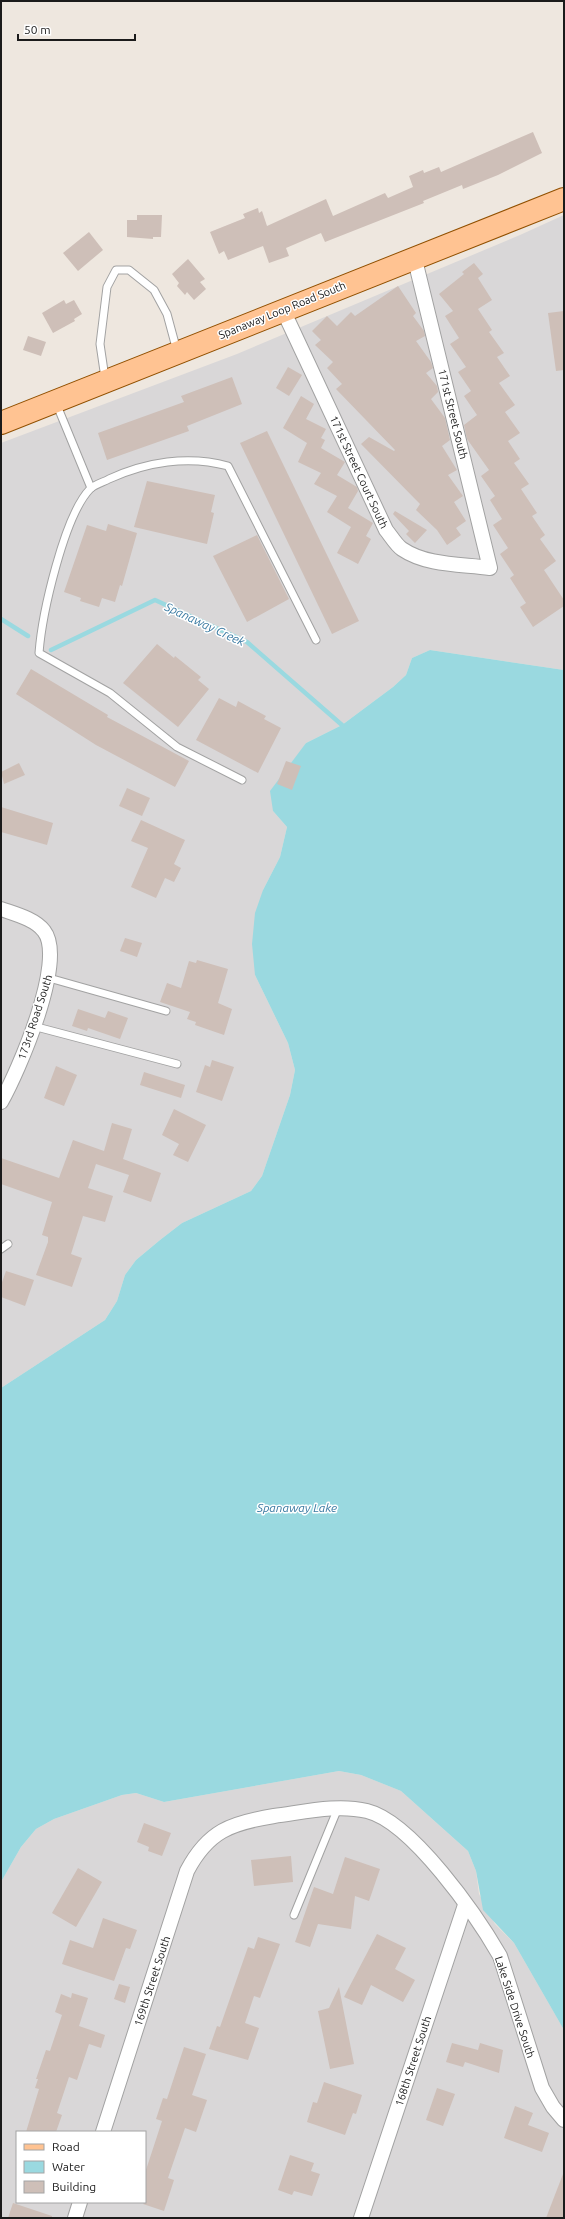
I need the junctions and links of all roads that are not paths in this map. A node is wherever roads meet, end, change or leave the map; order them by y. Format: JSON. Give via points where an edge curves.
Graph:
{"nodes":[{"id":1,"x":564,"y":199,"type":"edge"},
{"id":2,"x":414,"y":260,"type":"junction"},
{"id":3,"x":283,"y":310,"type":"junction"},
{"id":4,"x":177,"y":351,"type":"junction"},
{"id":5,"x":106,"y":380,"type":"junction"},
{"id":6,"x":55,"y":402,"type":"junction"},
{"id":7,"x":1,"y":422,"type":"edge"},
{"id":8,"x":91,"y":488,"type":"junction"},
{"id":9,"x":490,"y":568,"type":"joint"},
{"id":10,"x":316,"y":640,"type":"dead end"},
{"id":11,"x":242,"y":780,"type":"dead end"},
{"id":12,"x":1,"y":909,"type":"edge"},
{"id":13,"x":49,"y":978,"type":"junction"},
{"id":14,"x":166,"y":1012,"type":"dead end"},
{"id":15,"x":32,"y":1026,"type":"junction"},
{"id":16,"x":177,"y":1064,"type":"dead end"},
{"id":17,"x":1,"y":1102,"type":"edge"},
{"id":18,"x":8,"y":1244,"type":"dead end"},
{"id":19,"x":1,"y":1249,"type":"edge"},
{"id":20,"x":338,"y":1808,"type":"junction"},
{"id":21,"x":213,"y":1836,"type":"joint"},
{"id":22,"x":465,"y":1904,"type":"junction"},
{"id":23,"x":294,"y":1915,"type":"dead end"},
{"id":24,"x":564,"y":2120,"type":"edge"},
{"id":25,"x":103,"y":2131,"type":"edge"},
{"id":26,"x":80,"y":2203,"type":"edge"},
{"id":27,"x":75,"y":2218,"type":"edge"},
{"id":28,"x":362,"y":2218,"type":"edge"}],
"edges":[{"from":1,"to":2,"type":"main road","name":"Spanaway Loop Road South"},
{"from":2,"to":3,"type":"main road","name":"Spanaway Loop Road South"},
{"from":2,"to":9,"type":"street","name":"171st Street South"},
{"from":3,"to":4,"type":"main road","name":"Spanaway Loop Road South"},
{"from":3,"to":9,"type":"street","name":"171st Street Court South","via":[[386,530],[401,548],[414,555],[429,560]]},
{"from":4,"to":5,"type":"main road","name":"Spanaway Loop Road South"},
{"from":4,"to":5,"type":"lane","via":[[167,314],[154,290],[129,270],[116,270],[107,287],[100,344]]},
{"from":5,"to":6,"type":"main road","name":"Spanaway Loop Road South"},
{"from":6,"to":7,"type":"main road","name":"Spanaway Loop Road South"},
{"from":6,"to":8,"type":"lane"},
{"from":8,"to":10,"type":"lane","via":[[124,473],[157,464],[176,461],[215,462],[228,466]]},
{"from":8,"to":11,"type":"lane","via":[[79,506],[48,594],[39,653],[110,693],[177,746]]},
{"from":12,"to":13,"type":"street","name":"173rd Road South","via":[[44,930],[51,947]]},
{"from":13,"to":14,"type":"lane"},
{"from":13,"to":15,"type":"street","name":"173rd Road South"},
{"from":15,"to":16,"type":"lane"},
{"from":15,"to":17,"type":"street","name":"173rd Road South","via":[[25,1050]]},
{"from":18,"to":19,"type":"lane"},
{"from":20,"to":21,"type":"street","name":"Lake Side Drive South","via":[[232,1824]]},
{"from":20,"to":22,"type":"street","name":"Lake Side Drive South","via":[[367,1811],[382,1816],[394,1824],[452,1884]]},
{"from":20,"to":23,"type":"lane"},
{"from":21,"to":25,"type":"street","name":"169th Street South","via":[[195,1857],[188,1871]]},
{"from":22,"to":24,"type":"street","name":"Lake Side Drive South","via":[[500,1956],[542,2088]]},
{"from":22,"to":28,"type":"street","name":"168th Street South"},
{"from":26,"to":27,"type":"street"}]}
